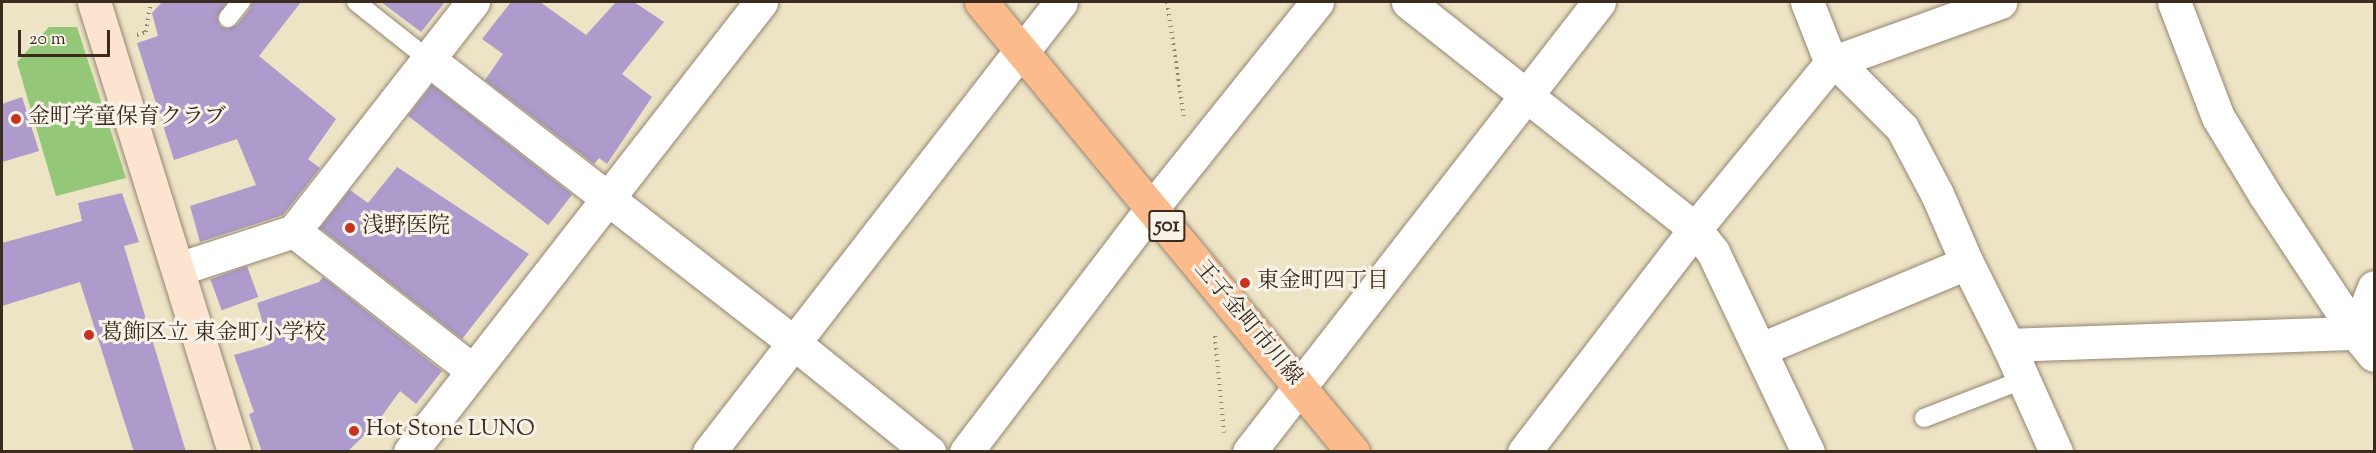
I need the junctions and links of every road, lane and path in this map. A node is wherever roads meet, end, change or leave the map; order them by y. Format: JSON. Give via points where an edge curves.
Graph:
{"nodes":[{"id":1,"x":94,"y":2,"type":"edge"},
{"id":2,"x":151,"y":2,"type":"edge"},
{"id":3,"x":241,"y":2,"type":"edge"},
{"id":4,"x":356,"y":2,"type":"edge"},
{"id":5,"x":473,"y":2,"type":"edge"},
{"id":6,"x":761,"y":2,"type":"edge"},
{"id":7,"x":981,"y":2,"type":"edge"},
{"id":8,"x":1061,"y":2,"type":"edge"},
{"id":9,"x":1167,"y":2,"type":"edge"},
{"id":10,"x":1317,"y":2,"type":"edge"},
{"id":11,"x":1408,"y":2,"type":"edge"},
{"id":12,"x":1599,"y":2,"type":"edge"},
{"id":13,"x":1807,"y":2,"type":"edge"},
{"id":14,"x":2000,"y":2,"type":"edge"},
{"id":15,"x":2174,"y":2,"type":"edge"},
{"id":16,"x":228,"y":18,"type":"dead end"},
{"id":17,"x":135,"y":35,"type":"dead end"},
{"id":18,"x":1021,"y":51,"type":"junction"},
{"id":19,"x":428,"y":59,"type":"junction"},
{"id":20,"x":1833,"y":62,"type":"junction"},
{"id":21,"x":1527,"y":96,"type":"junction"},
{"id":22,"x":1192,"y":162,"type":"junction"},
{"id":23,"x":607,"y":198,"type":"junction"},
{"id":24,"x":1152,"y":208,"type":"junction"},
{"id":25,"x":1695,"y":229,"type":"junction"},
{"id":26,"x":294,"y":231,"type":"junction"},
{"id":27,"x":1967,"y":262,"type":"junction"},
{"id":28,"x":178,"y":269,"type":"junction"},
{"id":29,"x":2374,"y":286,"type":"edge"},
{"id":30,"x":1214,"y":331,"type":"dead end"},
{"id":31,"x":795,"y":343,"type":"junction"},
{"id":32,"x":2365,"y":344,"type":"edge"},
{"id":33,"x":2008,"y":345,"type":"junction"},
{"id":34,"x":1761,"y":349,"type":"junction"},
{"id":35,"x":473,"y":370,"type":"junction"},
{"id":36,"x":2022,"y":380,"type":"junction"},
{"id":37,"x":1300,"y":387,"type":"junction"},
{"id":38,"x":1924,"y":418,"type":"dead end"},
{"id":39,"x":1237,"y":446,"type":"edge"},
{"id":40,"x":234,"y":452,"type":"edge"},
{"id":41,"x":410,"y":452,"type":"edge"},
{"id":42,"x":709,"y":452,"type":"edge"},
{"id":43,"x":929,"y":452,"type":"edge"},
{"id":44,"x":966,"y":452,"type":"edge"},
{"id":45,"x":1353,"y":452,"type":"edge"},
{"id":46,"x":1524,"y":452,"type":"edge"},
{"id":47,"x":1808,"y":452,"type":"edge"},
{"id":48,"x":2056,"y":452,"type":"edge"}],
"edges":[{"from":1,"to":28,"type":"street"},
{"from":2,"to":17,"type":"path","via":[[146,32]]},
{"from":3,"to":16,"type":"lane"},
{"from":4,"to":19,"type":"lane"},
{"from":5,"to":19,"type":"street"},
{"from":6,"to":23,"type":"street"},
{"from":7,"to":18,"type":"main road","name":"王子金町市川線","number":"501"},
{"from":8,"to":18,"type":"street"},
{"from":9,"to":22,"type":"path"},
{"from":10,"to":22,"type":"street"},
{"from":11,"to":21,"type":"street"},
{"from":12,"to":21,"type":"street"},
{"from":13,"to":20,"type":"street"},
{"from":14,"to":20,"type":"street"},
{"from":15,"to":32,"type":"street","via":[[2218,117]]},
{"from":18,"to":24,"type":"main road","name":"王子金町市川線","number":"501"},
{"from":18,"to":31,"type":"street"},
{"from":19,"to":23,"type":"street"},
{"from":19,"to":26,"type":"street"},
{"from":20,"to":25,"type":"street"},
{"from":20,"to":27,"type":"street","via":[[1902,128]]},
{"from":21,"to":25,"type":"street"},
{"from":21,"to":37,"type":"street"},
{"from":22,"to":24,"type":"street"},
{"from":23,"to":31,"type":"street"},
{"from":23,"to":35,"type":"street"},
{"from":24,"to":37,"type":"main road","name":"王子金町市川線","number":"501"},
{"from":24,"to":44,"type":"street"},
{"from":25,"to":34,"type":"street","via":[[1713,252]]},
{"from":25,"to":46,"type":"street"},
{"from":26,"to":28,"type":"street"},
{"from":26,"to":35,"type":"street"},
{"from":27,"to":33,"type":"street"},
{"from":27,"to":34,"type":"street"},
{"from":28,"to":40,"type":"street"},
{"from":29,"to":32,"type":"street"},
{"from":30,"to":39,"type":"path"},
{"from":31,"to":42,"type":"street"},
{"from":31,"to":43,"type":"street"},
{"from":32,"to":33,"type":"street"},
{"from":33,"to":36,"type":"street"},
{"from":34,"to":47,"type":"street"},
{"from":35,"to":41,"type":"street"},
{"from":36,"to":38,"type":"lane"},
{"from":36,"to":48,"type":"street"},
{"from":37,"to":39,"type":"street"},
{"from":37,"to":45,"type":"main road","name":"王子金町市川線","number":"501"}]}
